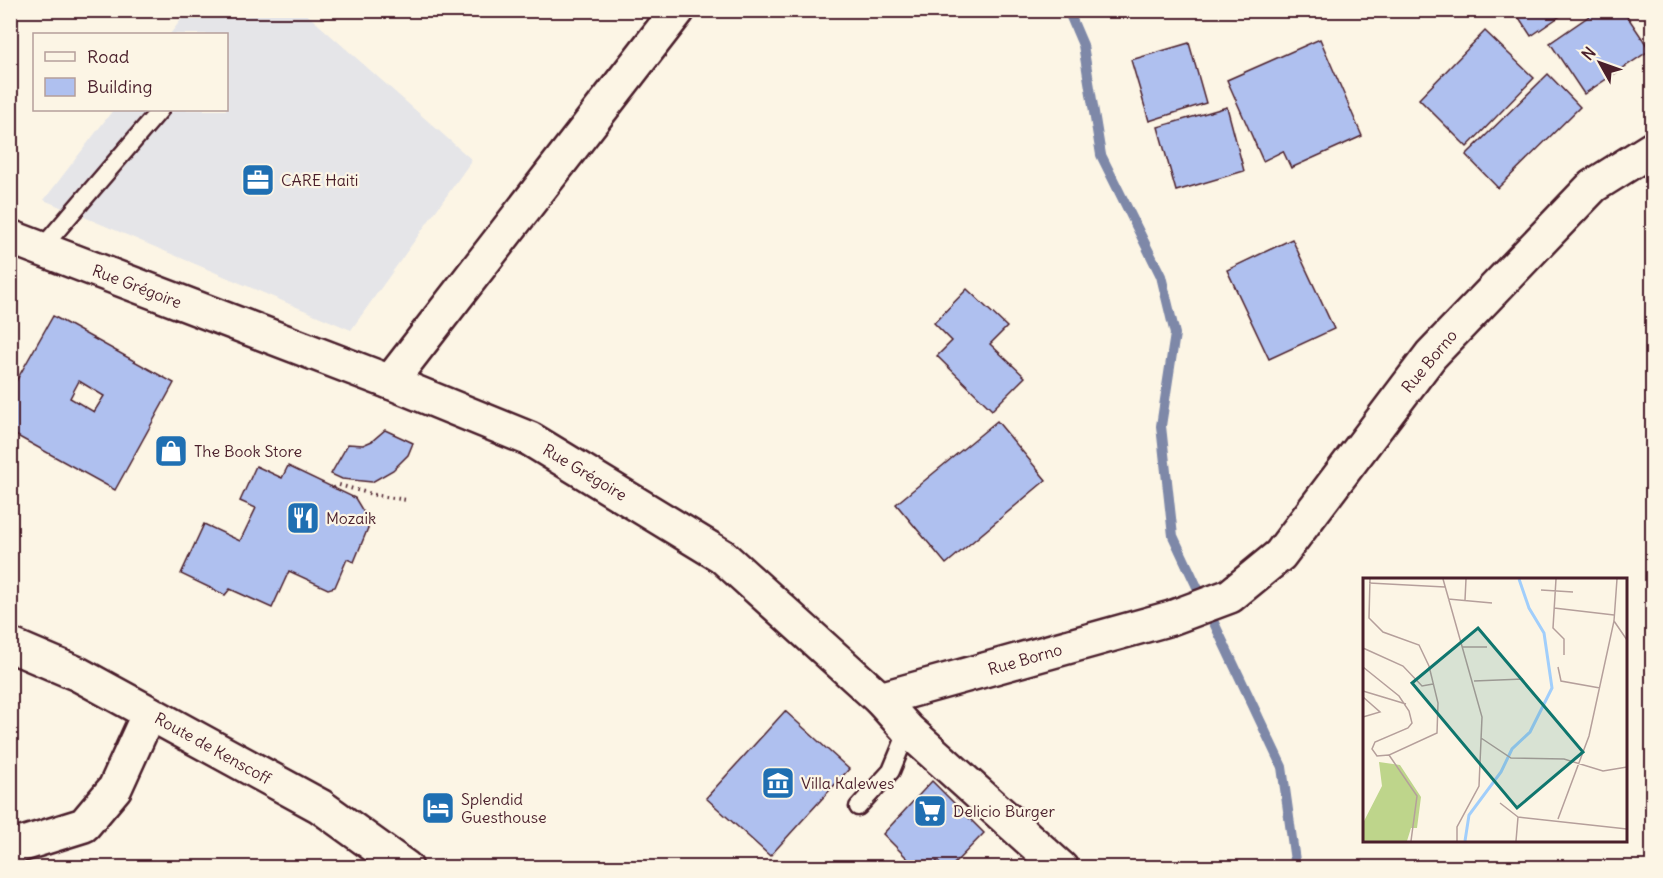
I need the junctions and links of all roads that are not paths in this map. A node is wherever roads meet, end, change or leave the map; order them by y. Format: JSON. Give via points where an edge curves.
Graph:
{"nodes":[{"id":1,"x":678,"y":10,"type":"edge"},
{"id":2,"x":159,"y":111,"type":"edge"},
{"id":3,"x":1653,"y":149,"type":"edge"},
{"id":4,"x":10,"y":237,"type":"edge"},
{"id":5,"x":41,"y":249,"type":"junction"},
{"id":6,"x":390,"y":382,"type":"junction"},
{"id":7,"x":10,"y":645,"type":"edge"},
{"id":8,"x":880,"y":699,"type":"junction"},
{"id":9,"x":150,"y":713,"type":"junction"},
{"id":10,"x":908,"y":730,"type":"junction"},
{"id":11,"x":858,"y":807,"type":"dead end"},
{"id":12,"x":10,"y":848,"type":"edge"},
{"id":13,"x":406,"y":867,"type":"edge"},
{"id":14,"x":1061,"y":867,"type":"edge"}],
"edges":[{"from":1,"to":6,"type":"street"},
{"from":2,"to":5,"type":"lane"},
{"from":3,"to":8,"type":"street","name":"Rue Borno","via":[[1593,186],[1431,355],[1280,555],[1230,596],[1171,618]]},
{"from":4,"to":5,"type":"street","name":"Rue Grégoire"},
{"from":5,"to":6,"type":"street","name":"Rue Grégoire"},
{"from":6,"to":8,"type":"street","name":"Rue Grégoire","via":[[530,439],[722,556]]},
{"from":7,"to":9,"type":"street","name":"Route de Kenscoff","via":[[78,674]]},
{"from":8,"to":10,"type":"street","name":"Rue Grégoire"},
{"from":9,"to":12,"type":"street","via":[[115,788],[84,825]]},
{"from":9,"to":13,"type":"street","name":"Route de Kenscoff","via":[[320,806]]},
{"from":10,"to":11,"type":"lane","via":[[891,771]]},
{"from":10,"to":14,"type":"street","name":"Rue Grégoire"}]}
